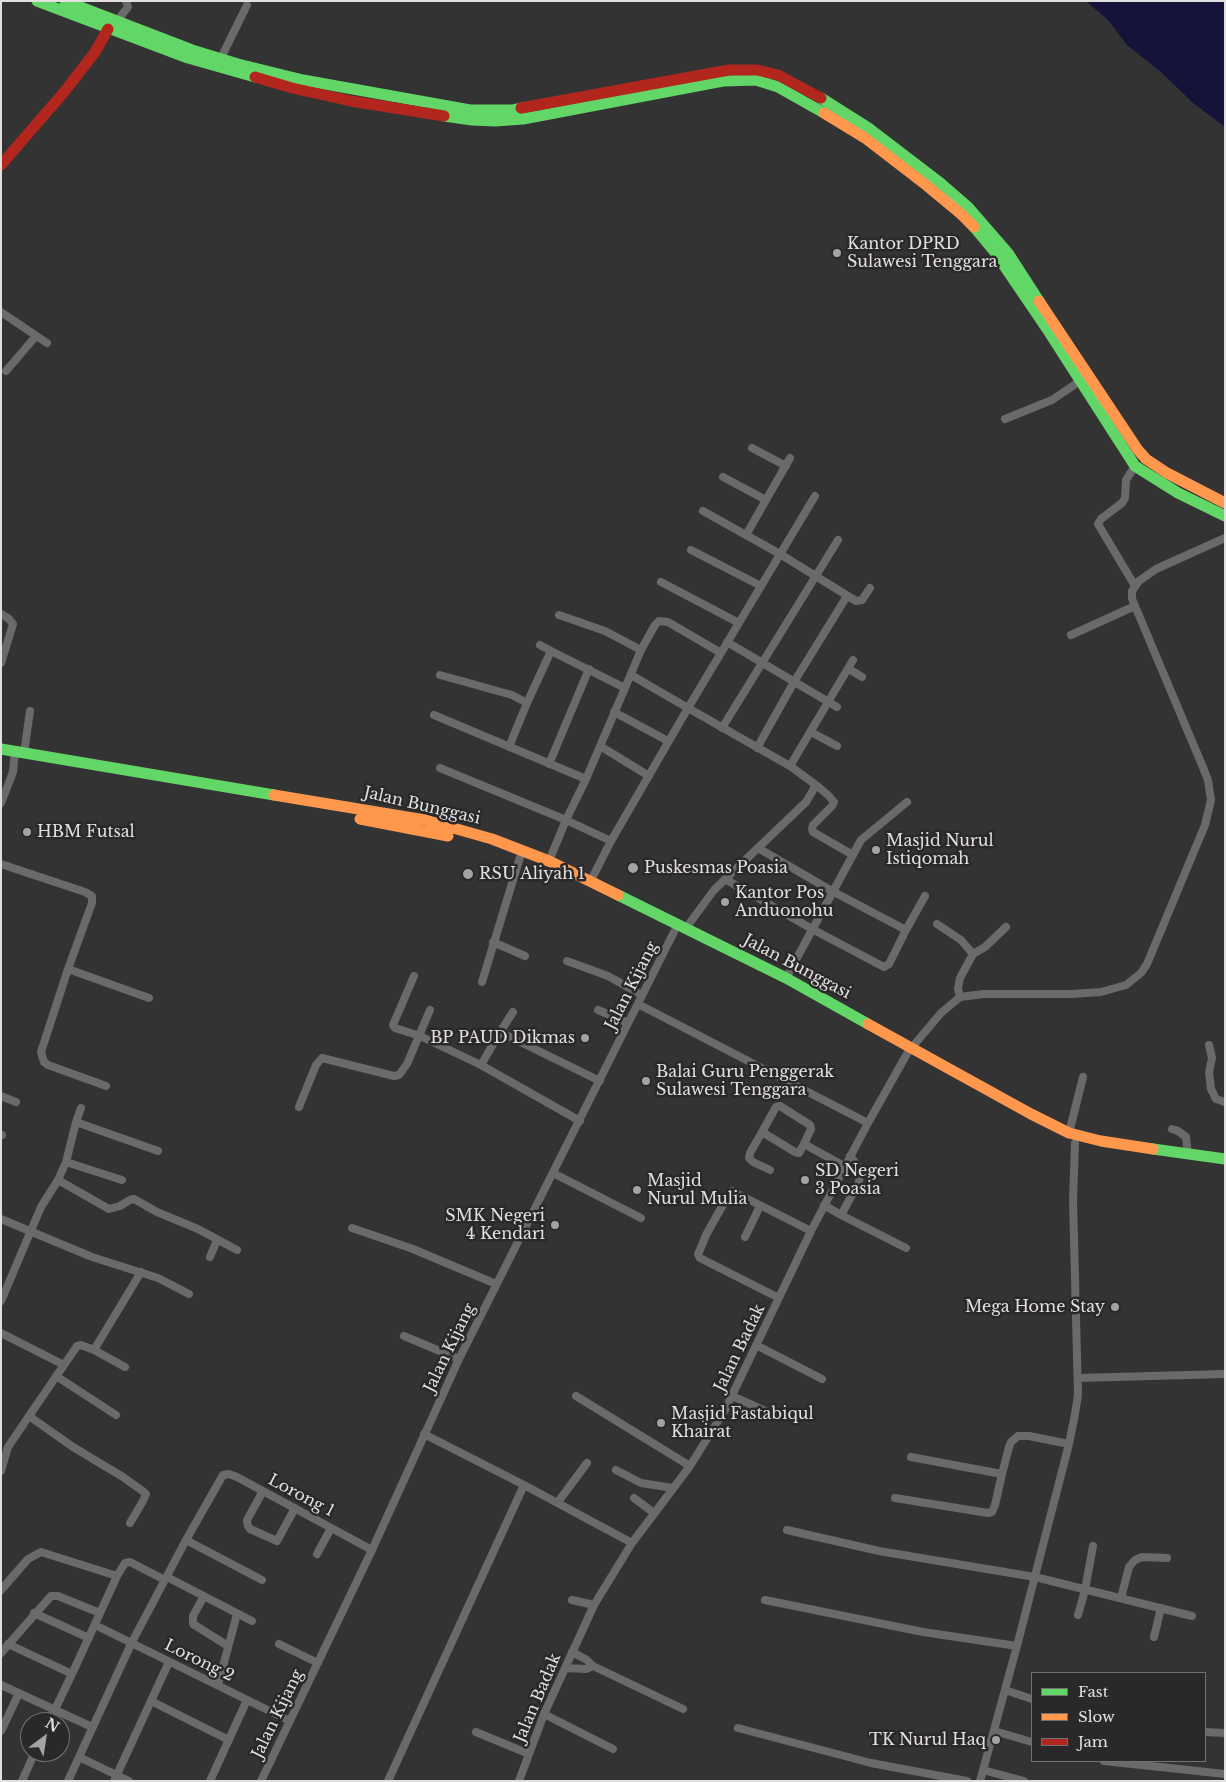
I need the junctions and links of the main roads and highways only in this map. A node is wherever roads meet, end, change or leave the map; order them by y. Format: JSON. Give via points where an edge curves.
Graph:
{"nodes":[{"id":1,"x":37,"y":1,"type":"edge"},
{"id":2,"x":65,"y":1,"type":"edge"},
{"id":3,"x":113,"y":25,"type":"junction"},
{"id":4,"x":190,"y":54,"type":"junction"},
{"id":5,"x":352,"y":95,"type":"junction"},
{"id":6,"x":862,"y":131,"type":"junction"},
{"id":7,"x":1,"y":165,"type":"edge"},
{"id":8,"x":1225,"y":503,"type":"edge"},
{"id":9,"x":1225,"y":516,"type":"edge"},
{"id":10,"x":1,"y":749,"type":"edge"},
{"id":11,"x":18,"y":755,"type":"junction"},
{"id":12,"x":1,"y":759,"type":"edge"},
{"id":13,"x":423,"y":825,"type":"junction"},
{"id":14,"x":612,"y":896,"type":"junction"},
{"id":15,"x":910,"y":1050,"type":"junction"},
{"id":16,"x":1101,"y":1146,"type":"junction"},
{"id":17,"x":1225,"y":1159,"type":"edge"},
{"id":18,"x":1225,"y":1169,"type":"edge"}],
"edges":[{"from":1,"to":3,"type":"main road"},
{"from":2,"to":3,"type":"main road"},
{"from":3,"to":4,"type":"main road"},
{"from":3,"to":7,"type":"main road","via":[[96,52]]},
{"from":4,"to":5,"type":"main road","via":[[303,80]]},
{"from":4,"to":5,"type":"main road","via":[[292,88]]},
{"from":5,"to":6,"type":"main road","via":[[499,111],[742,69],[768,72],[792,82]]},
{"from":6,"to":8,"type":"main road","via":[[957,197],[991,232],[1146,459]]},
{"from":6,"to":9,"type":"main road","via":[[981,234],[1135,466],[1178,493]]},
{"from":10,"to":11,"type":"main road","name":"Jalan Bunggasi"},
{"from":11,"to":12,"type":"main road","name":"Jalan Bunggasi"},
{"from":11,"to":13,"type":"main road","name":"Jalan Bunggasi"},
{"from":13,"to":14,"type":"main road","name":"Jalan Bunggasi","via":[[520,857]]},
{"from":13,"to":14,"type":"main road","name":"Jalan Bunggasi","via":[[492,839],[549,861]]},
{"from":14,"to":15,"type":"main road","name":"Jalan Bunggasi","via":[[674,932]]},
{"from":14,"to":15,"type":"main road","name":"Jalan Bunggasi","via":[[686,928],[786,978]]},
{"from":15,"to":16,"type":"main road","via":[[1069,1133]]},
{"from":15,"to":16,"type":"main road","via":[[1026,1120],[1075,1144]]},
{"from":16,"to":17,"type":"main road"},
{"from":16,"to":18,"type":"main road"}]}
